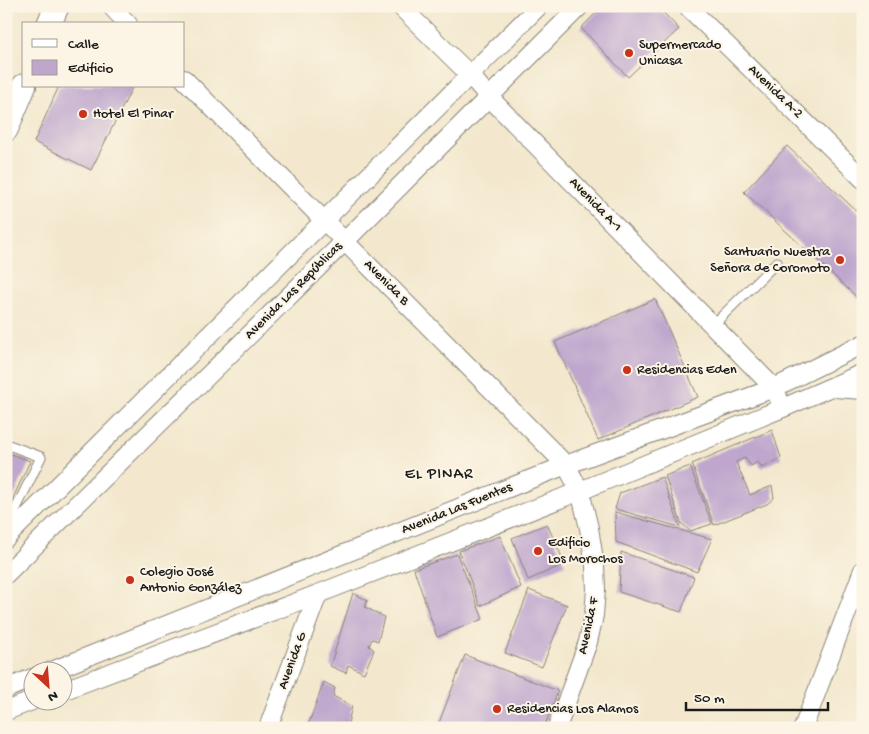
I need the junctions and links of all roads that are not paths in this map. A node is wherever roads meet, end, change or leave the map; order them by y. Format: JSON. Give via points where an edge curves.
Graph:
{"nodes":[{"id":1,"x":56,"y":6,"type":"edge"},
{"id":2,"x":111,"y":6,"type":"edge"},
{"id":3,"x":400,"y":6,"type":"edge"},
{"id":4,"x":539,"y":6,"type":"edge"},
{"id":5,"x":580,"y":6,"type":"edge"},
{"id":6,"x":687,"y":6,"type":"edge"},
{"id":7,"x":50,"y":22,"type":"edge"},
{"id":8,"x":126,"y":22,"type":"edge"},
{"id":9,"x":470,"y":75,"type":"junction"},
{"id":10,"x":185,"y":80,"type":"edge"},
{"id":11,"x":23,"y":88,"type":"edge"},
{"id":12,"x":488,"y":96,"type":"junction"},
{"id":13,"x":6,"y":129,"type":"edge"},
{"id":14,"x":863,"y":178,"type":"edge"},
{"id":15,"x":324,"y":220,"type":"junction"},
{"id":16,"x":345,"y":241,"type":"junction"},
{"id":17,"x":777,"y":262,"type":"dead end"},
{"id":18,"x":713,"y":325,"type":"junction"},
{"id":19,"x":863,"y":344,"type":"edge"},
{"id":20,"x":863,"y":373,"type":"edge"},
{"id":21,"x":774,"y":388,"type":"junction"},
{"id":22,"x":830,"y":388,"type":"junction"},
{"id":23,"x":863,"y":390,"type":"edge"},
{"id":24,"x":783,"y":408,"type":"junction"},
{"id":25,"x":6,"y":444,"type":"edge"},
{"id":26,"x":566,"y":466,"type":"junction"},
{"id":27,"x":580,"y":491,"type":"junction"},
{"id":28,"x":6,"y":515,"type":"edge"},
{"id":29,"x":6,"y":538,"type":"edge"},
{"id":30,"x":308,"y":567,"type":"junction"},
{"id":31,"x":863,"y":570,"type":"edge"},
{"id":32,"x":6,"y":574,"type":"edge"},
{"id":33,"x":318,"y":594,"type":"junction"},
{"id":34,"x":857,"y":604,"type":"edge"},
{"id":35,"x":72,"y":663,"type":"edge"},
{"id":36,"x":22,"y":682,"type":"edge"},
{"id":37,"x":72,"y":687,"type":"edge"},
{"id":38,"x":6,"y":689,"type":"edge"},
{"id":39,"x":22,"y":705,"type":"edge"},
{"id":40,"x":6,"y":711,"type":"edge"},
{"id":41,"x":268,"y":728,"type":"edge"},
{"id":42,"x":557,"y":728,"type":"edge"},
{"id":43,"x":803,"y":728,"type":"edge"}],
"edges":[{"from":1,"to":7,"type":"main road"},
{"from":2,"to":8,"type":"street"},
{"from":3,"to":9,"type":"street","name":"Avenida A-1"},
{"from":4,"to":9,"type":"street","name":"Avenida Las Repúblicas"},
{"from":5,"to":12,"type":"street","name":"Avenida Las Repúblicas"},
{"from":6,"to":14,"type":"street","name":"Avenida A-2"},
{"from":9,"to":12,"type":"street","name":"Avenida A-1"},
{"from":9,"to":15,"type":"street","name":"Avenida Las Repúblicas"},
{"from":10,"to":15,"type":"street","name":"Avenida B"},
{"from":11,"to":13,"type":"main road"},
{"from":12,"to":16,"type":"street","name":"Avenida Las Repúblicas"},
{"from":12,"to":18,"type":"street","name":"Avenida A-1"},
{"from":15,"to":16,"type":"street","name":"Avenida B"},
{"from":15,"to":29,"type":"street","name":"Avenida Las Repúblicas"},
{"from":16,"to":26,"type":"street","name":"Avenida B"},
{"from":16,"to":32,"type":"street","name":"Avenida Las Repúblicas"},
{"from":17,"to":18,"type":"lane"},
{"from":18,"to":21,"type":"street","name":"Avenida A-1"},
{"from":19,"to":21,"type":"street","name":"Avenida Las Fuentes"},
{"from":20,"to":22,"type":"street","name":"Avenida Las Fuentes"},
{"from":21,"to":24,"type":"street","name":"Avenida A-1"},
{"from":21,"to":26,"type":"street","name":"Avenida Las Fuentes"},
{"from":22,"to":23,"type":"street"},
{"from":22,"to":24,"type":"street","name":"Avenida Las Fuentes"},
{"from":24,"to":27,"type":"street","name":"Avenida Las Fuentes"},
{"from":25,"to":28,"type":"lane","via":[[41,456],[12,517]]},
{"from":26,"to":27,"type":"street","name":"Avenida B"},
{"from":26,"to":30,"type":"street","name":"Avenida Las Fuentes"},
{"from":27,"to":33,"type":"street","name":"Avenida Las Fuentes"},
{"from":27,"to":42,"type":"street","name":"Avenida F","via":[[596,566],[594,614],[588,642]]},
{"from":30,"to":33,"type":"street"},
{"from":30,"to":35,"type":"street","name":"Avenida Las Fuentes"},
{"from":31,"to":34,"type":"street"},
{"from":33,"to":37,"type":"street","name":"Avenida Las Fuentes"},
{"from":33,"to":41,"type":"street","name":"Avenida G"},
{"from":34,"to":43,"type":"street"},
{"from":36,"to":38,"type":"street"},
{"from":39,"to":40,"type":"street"}]}
